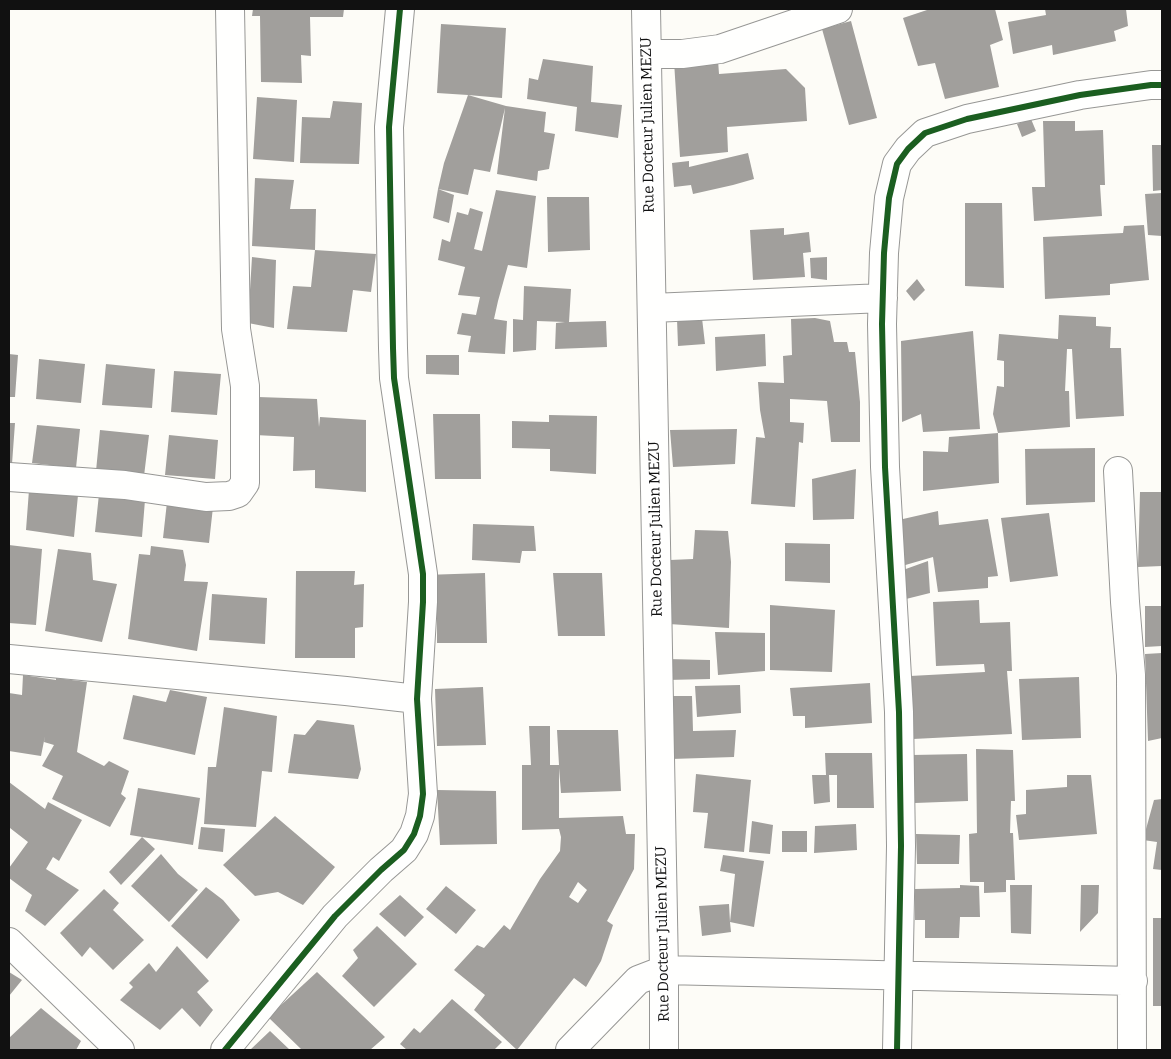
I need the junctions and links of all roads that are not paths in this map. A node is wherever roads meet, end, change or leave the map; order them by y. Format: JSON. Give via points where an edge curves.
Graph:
{"nodes":[{"id":1,"x":230,"y":9,"type":"edge"},
{"id":2,"x":400,"y":9,"type":"edge"},
{"id":3,"x":646,"y":9,"type":"edge"},
{"id":4,"x":838,"y":9,"type":"edge"},
{"id":5,"x":648,"y":54,"type":"junction"},
{"id":6,"x":1162,"y":85,"type":"edge"},
{"id":7,"x":883,"y":298,"type":"junction"},
{"id":8,"x":652,"y":308,"type":"junction"},
{"id":9,"x":1118,"y":471,"type":"dead end"},
{"id":10,"x":9,"y":477,"type":"edge"},
{"id":11,"x":9,"y":659,"type":"edge"},
{"id":12,"x":417,"y":699,"type":"junction"},
{"id":13,"x":9,"y":942,"type":"edge"},
{"id":14,"x":664,"y":970,"type":"junction"},
{"id":15,"x":900,"y":975,"type":"junction"},
{"id":16,"x":1133,"y":981,"type":"junction"},
{"id":17,"x":120,"y":1050,"type":"edge"},
{"id":18,"x":225,"y":1050,"type":"edge"},
{"id":19,"x":570,"y":1050,"type":"edge"},
{"id":20,"x":664,"y":1050,"type":"edge"},
{"id":21,"x":897,"y":1050,"type":"edge"},
{"id":22,"x":1132,"y":1050,"type":"edge"}],
"edges":[{"from":1,"to":10,"type":"street","via":[[236,329],[245,386],[245,483],[238,493],[206,497],[125,485]]},
{"from":2,"to":12,"type":"street","via":[[389,127],[393,338],[394,378],[423,574]]},
{"from":3,"to":5,"type":"street","name":"Rue Docteur Julien MEZU"},
{"from":4,"to":5,"type":"street","via":[[720,49]]},
{"from":5,"to":8,"type":"street","name":"Rue Docteur Julien MEZU"},
{"from":6,"to":7,"type":"street","via":[[1034,104],[967,119],[925,133],[897,164],[889,198]]},
{"from":7,"to":8,"type":"street"},
{"from":7,"to":15,"type":"street","via":[[885,467],[899,712]]},
{"from":8,"to":14,"type":"street","name":"Rue Docteur Julien MEZU"},
{"from":9,"to":16,"type":"street","via":[[1131,675]]},
{"from":11,"to":12,"type":"street"},
{"from":12,"to":18,"type":"street","via":[[423,794],[414,834],[404,850],[336,916]]},
{"from":13,"to":17,"type":"street"},
{"from":14,"to":15,"type":"street"},
{"from":14,"to":19,"type":"street","via":[[638,980]]},
{"from":14,"to":20,"type":"street","name":"Rue Docteur Julien MEZU"},
{"from":15,"to":16,"type":"street"},
{"from":15,"to":21,"type":"street"},
{"from":16,"to":22,"type":"street"}]}
